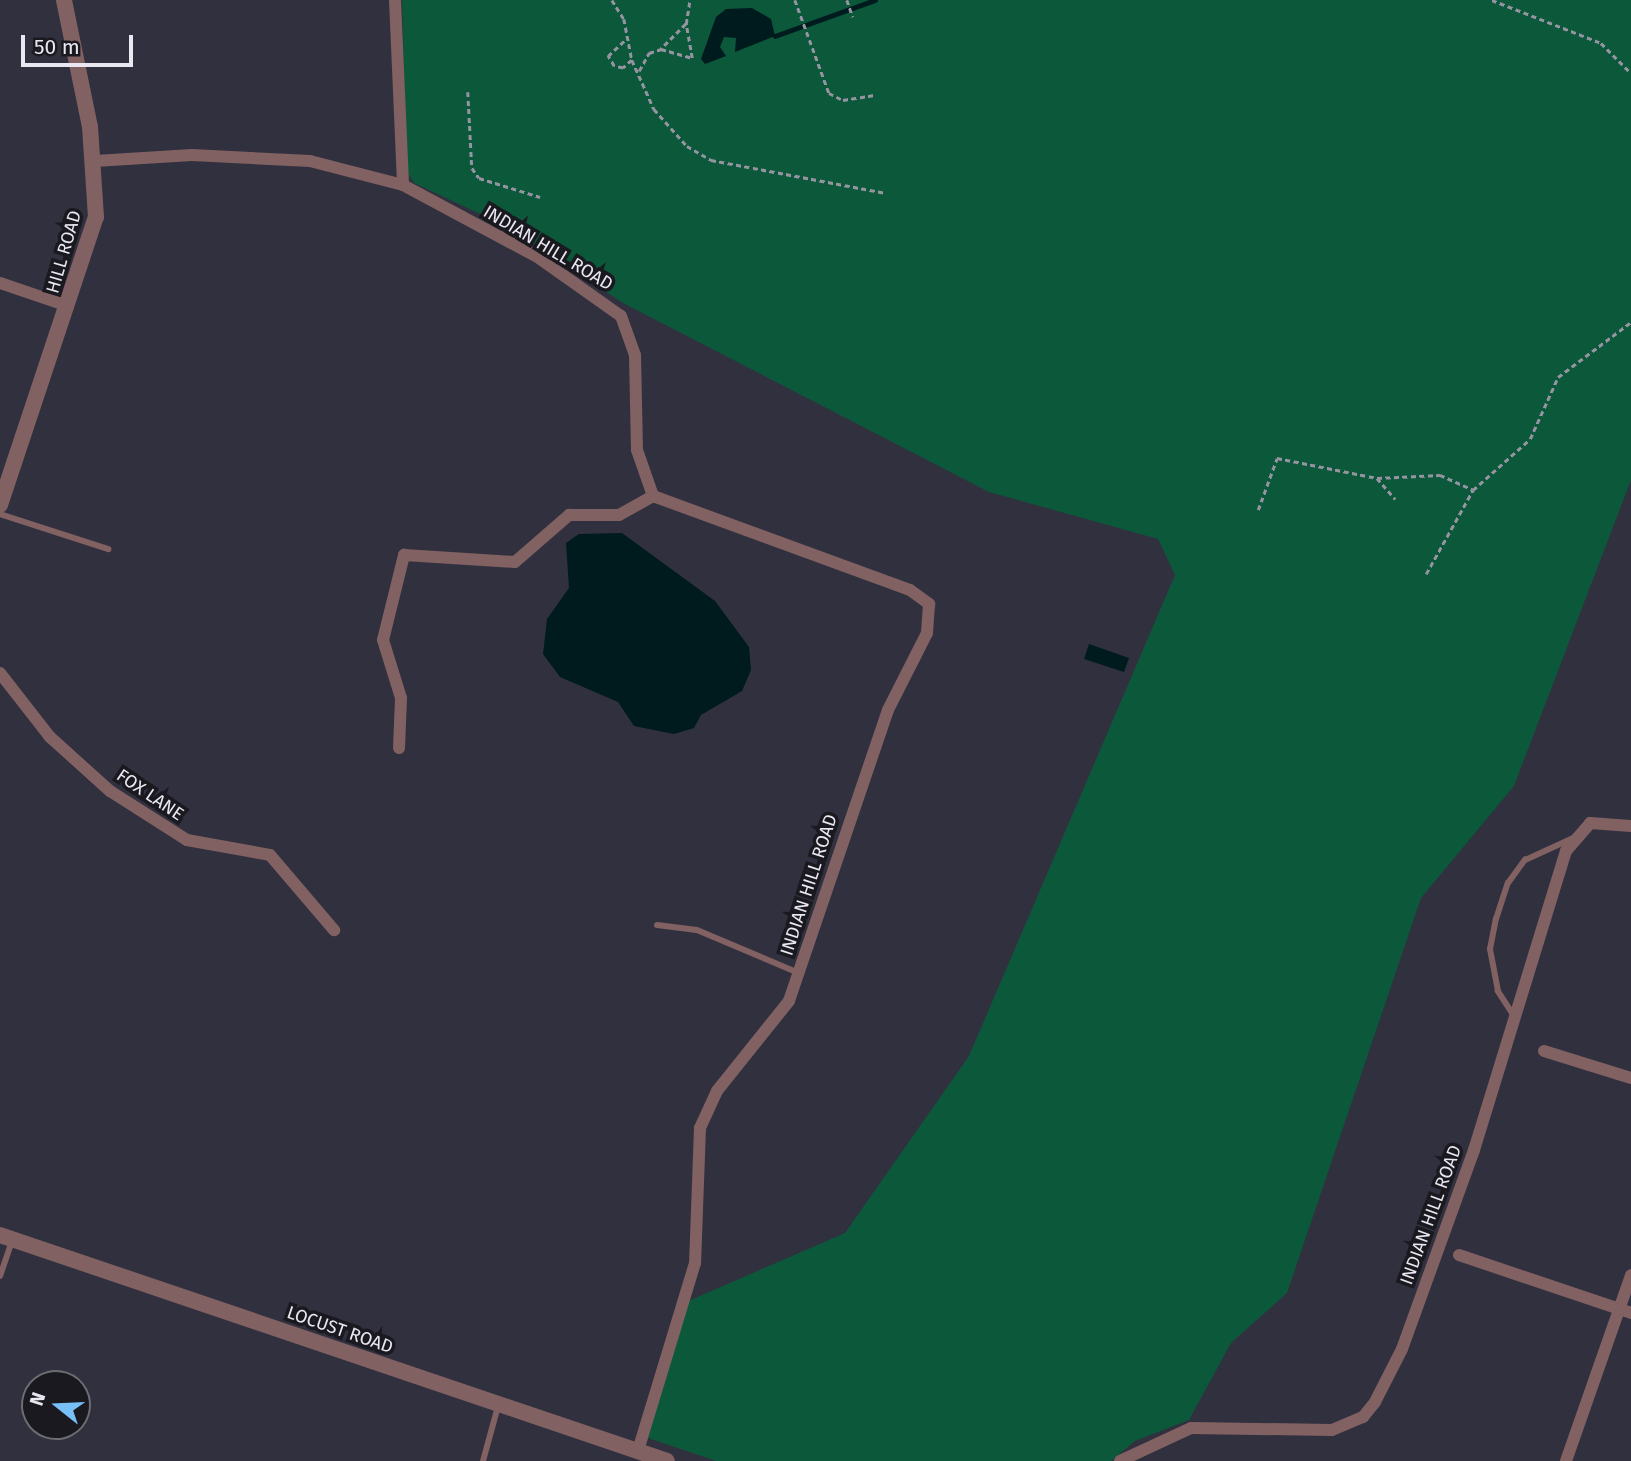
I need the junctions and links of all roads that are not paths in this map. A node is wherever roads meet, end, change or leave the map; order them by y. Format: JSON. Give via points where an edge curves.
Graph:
{"nodes":[{"id":1,"x":63,"y":0,"type":"edge"},
{"id":2,"x":395,"y":0,"type":"edge"},
{"id":3,"x":95,"y":161,"type":"junction"},
{"id":4,"x":402,"y":185,"type":"junction"},
{"id":5,"x":0,"y":283,"type":"edge"},
{"id":6,"x":68,"y":306,"type":"junction"},
{"id":7,"x":653,"y":496,"type":"junction"},
{"id":8,"x":0,"y":505,"type":"edge"},
{"id":9,"x":0,"y":514,"type":"edge"},
{"id":10,"x":108,"y":549,"type":"dead end"},
{"id":11,"x":0,"y":673,"type":"edge"},
{"id":12,"x":399,"y":748,"type":"dead end"},
{"id":13,"x":1631,"y":826,"type":"edge"},
{"id":14,"x":1573,"y":838,"type":"junction"},
{"id":15,"x":657,"y":925,"type":"dead end"},
{"id":16,"x":334,"y":930,"type":"dead end"},
{"id":17,"x":799,"y":973,"type":"junction"},
{"id":18,"x":1515,"y":1017,"type":"junction"},
{"id":19,"x":1544,"y":1051,"type":"dead end"},
{"id":20,"x":1631,"y":1079,"type":"edge"},
{"id":21,"x":6,"y":1237,"type":"edge"},
{"id":22,"x":1459,"y":1255,"type":"dead end"},
{"id":23,"x":1631,"y":1275,"type":"edge"},
{"id":24,"x":0,"y":1276,"type":"edge"},
{"id":25,"x":1625,"y":1311,"type":"edge"},
{"id":26,"x":499,"y":1404,"type":"junction"},
{"id":27,"x":638,"y":1451,"type":"junction"},
{"id":28,"x":483,"y":1461,"type":"edge"},
{"id":29,"x":667,"y":1461,"type":"edge"},
{"id":30,"x":1120,"y":1461,"type":"edge"},
{"id":31,"x":1566,"y":1461,"type":"edge"}],
"edges":[{"from":1,"to":3,"type":"street","name":"HILL ROAD"},
{"from":2,"to":4,"type":"street"},
{"from":3,"to":4,"type":"street","name":"INDIAN HILL ROAD","via":[[192,155],[310,161]]},
{"from":3,"to":6,"type":"street","name":"HILL ROAD","via":[[96,217]]},
{"from":4,"to":7,"type":"street","name":"INDIAN HILL ROAD","via":[[540,258],[621,316],[635,355],[637,450]]},
{"from":5,"to":6,"type":"street"},
{"from":6,"to":8,"type":"street","name":"HILL ROAD"},
{"from":7,"to":12,"type":"street","via":[[619,515],[569,515],[515,562],[404,555],[383,640],[401,698]]},
{"from":7,"to":17,"type":"street","name":"INDIAN HILL ROAD","via":[[910,590],[929,604],[927,633],[888,710]]},
{"from":9,"to":10,"type":"lane"},
{"from":11,"to":16,"type":"street","name":"FOX LANE","via":[[50,737],[110,791],[187,840],[270,855]]},
{"from":13,"to":14,"type":"street","via":[[1605,820]]},
{"from":14,"to":18,"type":"street","name":"INDIAN HILL ROAD"},
{"from":14,"to":18,"type":"lane","via":[[1525,860],[1508,883],[1496,919],[1490,949],[1498,991]]},
{"from":15,"to":17,"type":"lane","via":[[697,930]]},
{"from":17,"to":27,"type":"street","name":"INDIAN HILL ROAD","via":[[783,1010],[717,1091],[700,1128],[695,1263]]},
{"from":18,"to":30,"type":"street","name":"INDIAN HILL ROAD","via":[[1402,1349],[1363,1417],[1310,1432],[1191,1428]]},
{"from":19,"to":20,"type":"street"},
{"from":21,"to":24,"type":"lane"},
{"from":21,"to":26,"type":"street","name":"LOCUST ROAD"},
{"from":22,"to":25,"type":"street"},
{"from":23,"to":25,"type":"street"},
{"from":25,"to":31,"type":"street"},
{"from":26,"to":27,"type":"street","name":"LOCUST ROAD"},
{"from":26,"to":28,"type":"lane"},
{"from":27,"to":29,"type":"street","name":"LOCUST ROAD"}]}
